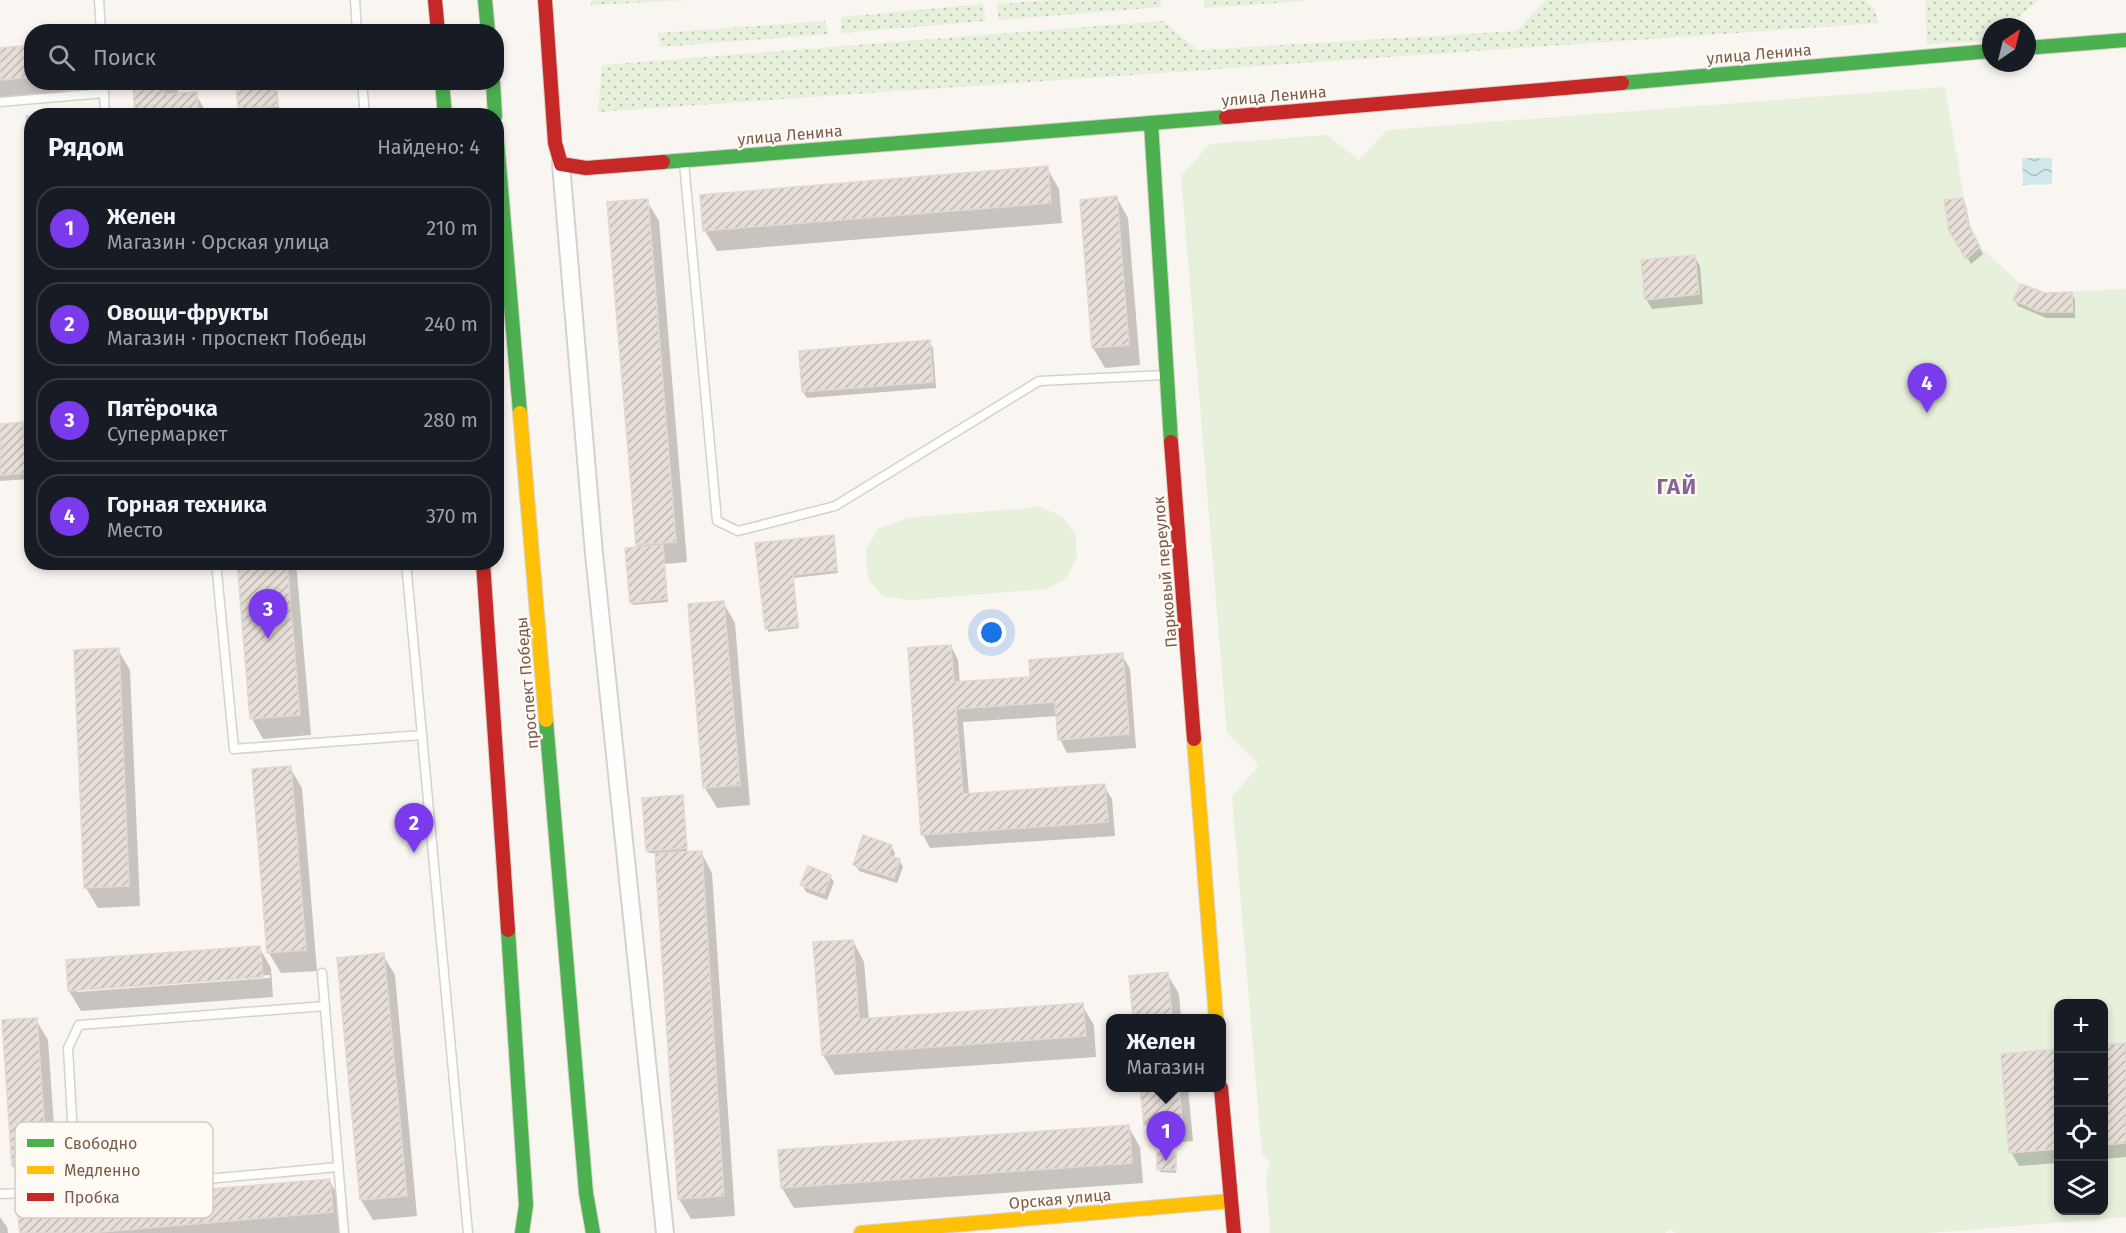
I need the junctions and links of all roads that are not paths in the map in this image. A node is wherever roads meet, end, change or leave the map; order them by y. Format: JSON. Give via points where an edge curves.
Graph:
{"nodes":[{"id":1,"x":99,"y":0,"type":"edge"},
{"id":2,"x":355,"y":0,"type":"edge"},
{"id":3,"x":435,"y":0,"type":"edge"},
{"id":4,"x":486,"y":0,"type":"edge"},
{"id":5,"x":545,"y":0,"type":"edge"},
{"id":6,"x":100,"y":24,"type":"edge"},
{"id":7,"x":356,"y":24,"type":"edge"},
{"id":8,"x":437,"y":24,"type":"edge"},
{"id":9,"x":488,"y":24,"type":"edge"},
{"id":10,"x":2126,"y":40,"type":"edge"},
{"id":11,"x":2036,"y":47,"type":"edge"},
{"id":12,"x":1982,"y":52,"type":"edge"},
{"id":13,"x":104,"y":90,"type":"edge"},
{"id":14,"x":363,"y":90,"type":"edge"},
{"id":15,"x":443,"y":90,"type":"edge"},
{"id":16,"x":493,"y":90,"type":"edge"},
{"id":17,"x":104,"y":93,"type":"junction"},
{"id":18,"x":0,"y":102,"type":"edge"},
{"id":19,"x":105,"y":108,"type":"edge"},
{"id":20,"x":364,"y":108,"type":"edge"},
{"id":21,"x":444,"y":108,"type":"edge"},
{"id":22,"x":494,"y":108,"type":"edge"},
{"id":23,"x":1151,"y":123,"type":"junction"},
{"id":24,"x":683,"y":160,"type":"junction"},
{"id":25,"x":561,"y":164,"type":"junction"},
{"id":26,"x":504,"y":224,"type":"edge"},
{"id":27,"x":1166,"y":375,"type":"junction"},
{"id":28,"x":217,"y":570,"type":"edge"},
{"id":29,"x":407,"y":570,"type":"edge"},
{"id":30,"x":484,"y":570,"type":"edge"},
{"id":31,"x":422,"y":735,"type":"junction"},
{"id":32,"x":322,"y":973,"type":"dead end"},
{"id":33,"x":325,"y":1006,"type":"junction"},
{"id":34,"x":1216,"y":1014,"type":"edge"},
{"id":35,"x":1221,"y":1092,"type":"edge"},
{"id":36,"x":72,"y":1122,"type":"edge"},
{"id":37,"x":338,"y":1167,"type":"junction"},
{"id":38,"x":213,"y":1178,"type":"edge"},
{"id":39,"x":15,"y":1193,"type":"edge"},
{"id":40,"x":0,"y":1194,"type":"edge"},
{"id":41,"x":1230,"y":1201,"type":"junction"},
{"id":42,"x":344,"y":1233,"type":"edge"},
{"id":43,"x":468,"y":1233,"type":"edge"},
{"id":44,"x":522,"y":1233,"type":"edge"},
{"id":45,"x":593,"y":1233,"type":"edge"},
{"id":46,"x":665,"y":1233,"type":"edge"},
{"id":47,"x":861,"y":1233,"type":"edge"},
{"id":48,"x":1233,"y":1233,"type":"edge"}],
"edges":[{"from":1,"to":6,"type":"lane"},
{"from":2,"to":7,"type":"lane"},
{"from":3,"to":8,"type":"main road"},
{"from":4,"to":9,"type":"main road"},
{"from":5,"to":25,"type":"main road","via":[[555,143]]},
{"from":10,"to":11,"type":"main road"},
{"from":12,"to":23,"type":"main road","name":"улица Ленина"},
{"from":13,"to":17,"type":"lane"},
{"from":14,"to":20,"type":"lane"},
{"from":15,"to":21,"type":"main road"},
{"from":16,"to":22,"type":"main road"},
{"from":17,"to":18,"type":"lane"},
{"from":17,"to":19,"type":"lane"},
{"from":23,"to":24,"type":"main road","name":"улица Ленина"},
{"from":23,"to":27,"type":"main road","name":"Парковый переулок"},
{"from":24,"to":25,"type":"main road","name":"улица Ленина","via":[[586,168]]},
{"from":24,"to":27,"type":"lane","via":[[717,521],[738,531],[835,506],[1039,381]]},
{"from":25,"to":46,"type":"street","via":[[594,554]]},
{"from":26,"to":45,"type":"main road","name":"проспект Победы","via":[[586,1193]]},
{"from":27,"to":34,"type":"main road","name":"Парковый переулок"},
{"from":28,"to":31,"type":"lane","via":[[234,749]]},
{"from":29,"to":31,"type":"lane"},
{"from":30,"to":44,"type":"main road","name":"проспект Победы","via":[[526,1205]]},
{"from":31,"to":43,"type":"lane"},
{"from":32,"to":33,"type":"lane"},
{"from":33,"to":36,"type":"lane","via":[[79,1025],[68,1048]]},
{"from":33,"to":37,"type":"lane"},
{"from":35,"to":41,"type":"main road"},
{"from":37,"to":38,"type":"lane"},
{"from":37,"to":42,"type":"lane"},
{"from":39,"to":40,"type":"lane"},
{"from":41,"to":47,"type":"main road","name":"Орская улица"},
{"from":41,"to":48,"type":"main road"}]}
